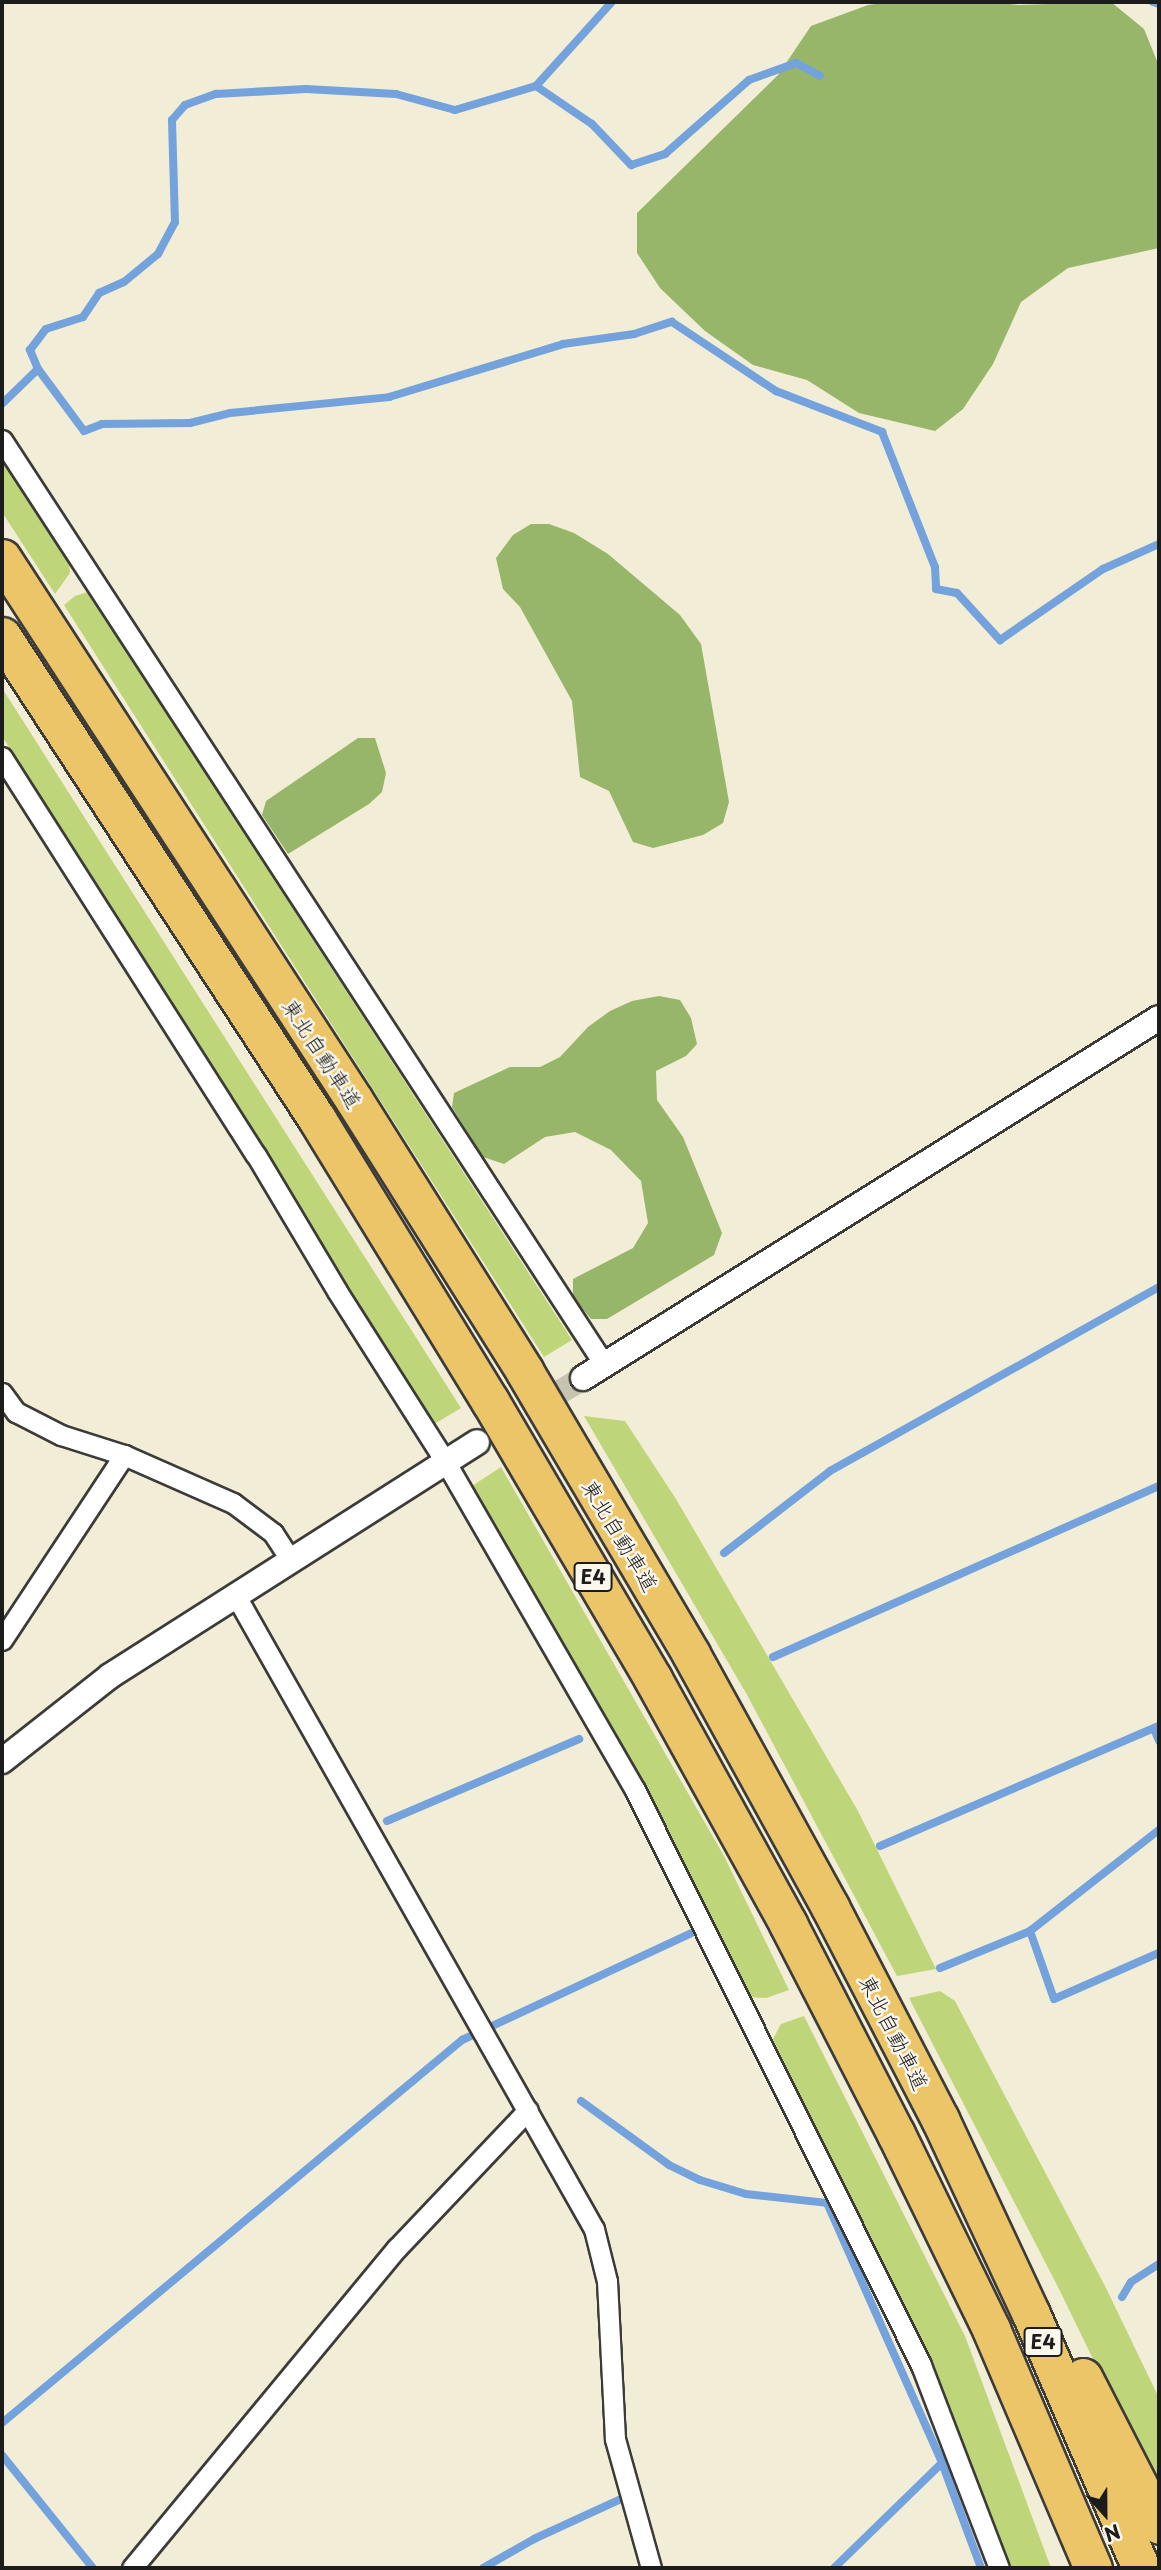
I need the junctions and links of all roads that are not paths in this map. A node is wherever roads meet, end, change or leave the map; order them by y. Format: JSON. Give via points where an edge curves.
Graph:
{"nodes":[{"id":1,"x":2,"y":440,"type":"edge"},
{"id":2,"x":2,"y":558,"type":"edge"},
{"id":3,"x":2,"y":636,"type":"edge"},
{"id":4,"x":2,"y":757,"type":"edge"},
{"id":5,"x":1159,"y":1018,"type":"edge"},
{"id":6,"x":604,"y":1364,"type":"junction"},
{"id":7,"x":583,"y":1378,"type":"tunnel mouth"},
{"id":8,"x":2,"y":1393,"type":"edge"},
{"id":9,"x":9,"y":1416,"type":"edge"},
{"id":10,"x":477,"y":1442,"type":"tunnel mouth"},
{"id":11,"x":124,"y":1455,"type":"junction"},
{"id":12,"x":445,"y":1461,"type":"junction"},
{"id":13,"x":291,"y":1560,"type":"junction"},
{"id":14,"x":236,"y":1596,"type":"junction"},
{"id":15,"x":2,"y":1640,"type":"edge"},
{"id":16,"x":2,"y":1761,"type":"edge"},
{"id":17,"x":528,"y":2110,"type":"junction"},
{"id":18,"x":940,"y":2119,"type":"junction"},
{"id":19,"x":1159,"y":2525,"type":"edge"},
{"id":20,"x":132,"y":2568,"type":"edge"},
{"id":21,"x":651,"y":2568,"type":"edge"},
{"id":22,"x":999,"y":2568,"type":"edge"},
{"id":23,"x":1093,"y":2568,"type":"edge"},
{"id":24,"x":1140,"y":2568,"type":"edge"}],
"edges":[{"from":1,"to":6,"type":"street"},
{"from":2,"to":18,"type":"highway","name":"東北自動車道","number":"E4","via":[[354,1100],[524,1372],[691,1654]]},
{"from":3,"to":23,"type":"highway","name":"東北自動車道","number":"E4","via":[[317,1119],[653,1679],[788,1924],[896,2134],[991,2329]]},
{"from":4,"to":12,"type":"street"},
{"from":5,"to":6,"type":"street"},
{"from":6,"to":7,"type":"street"},
{"from":8,"to":9,"type":"street"},
{"from":9,"to":11,"type":"street"},
{"from":10,"to":12,"type":"street"},
{"from":11,"to":13,"type":"street","via":[[233,1503],[273,1533]]},
{"from":11,"to":15,"type":"street"},
{"from":12,"to":13,"type":"street"},
{"from":12,"to":22,"type":"street","via":[[635,1790],[746,2010],[921,2365]]},
{"from":13,"to":14,"type":"street"},
{"from":14,"to":16,"type":"street","via":[[110,1676]]},
{"from":14,"to":17,"type":"street"},
{"from":17,"to":20,"type":"street","via":[[397,2248]]},
{"from":17,"to":21,"type":"street","via":[[594,2229],[607,2281],[615,2439]]},
{"from":18,"to":19,"type":"highway","via":[[1048,2309]]},
{"from":18,"to":24,"type":"highway","name":"東北自動車道","number":"E4","via":[[1031,2314]]}]}
